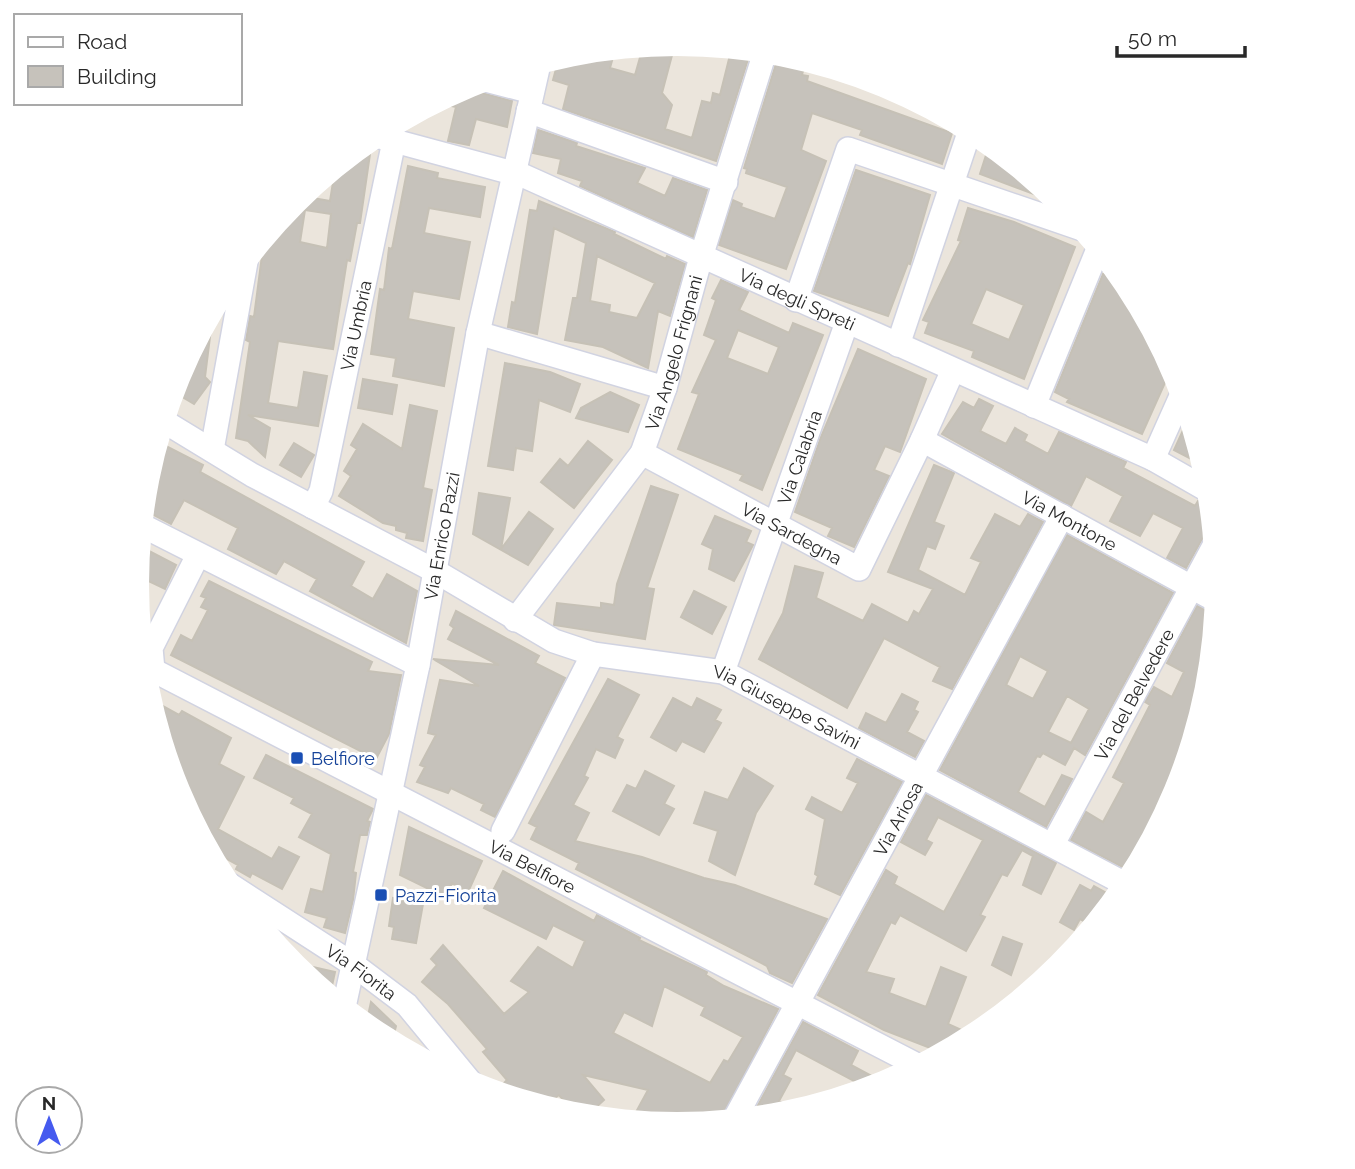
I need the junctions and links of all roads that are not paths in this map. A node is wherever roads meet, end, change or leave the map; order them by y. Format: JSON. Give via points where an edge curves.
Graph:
{"nodes":[{"id":1,"x":762,"y":63,"type":"edge"},
{"id":2,"x":536,"y":75,"type":"edge"},
{"id":3,"x":500,"y":87,"type":"edge"},
{"id":4,"x":530,"y":101,"type":"junction"},
{"id":5,"x":392,"y":140,"type":"edge"},
{"id":6,"x":966,"y":142,"type":"edge"},
{"id":7,"x":384,"y":145,"type":"edge"},
{"id":8,"x":512,"y":171,"type":"junction"},
{"id":9,"x":726,"y":182,"type":"junction"},
{"id":10,"x":953,"y":182,"type":"junction"},
{"id":11,"x":1061,"y":221,"type":"edge"},
{"id":12,"x":701,"y":257,"type":"junction"},
{"id":13,"x":1094,"y":259,"type":"edge"},
{"id":14,"x":242,"y":286,"type":"edge"},
{"id":15,"x":796,"y":300,"type":"junction"},
{"id":16,"x":847,"y":323,"type":"junction"},
{"id":17,"x":478,"y":333,"type":"junction"},
{"id":18,"x":898,"y":345,"type":"junction"},
{"id":19,"x":953,"y":370,"type":"junction"},
{"id":20,"x":665,"y":388,"type":"junction"},
{"id":21,"x":1034,"y":406,"type":"junction"},
{"id":22,"x":1176,"y":408,"type":"edge"},
{"id":23,"x":173,"y":427,"type":"edge"},
{"id":24,"x":922,"y":440,"type":"junction"},
{"id":25,"x":212,"y":450,"type":"junction"},
{"id":26,"x":642,"y":453,"type":"junction"},
{"id":27,"x":1153,"y":459,"type":"junction"},
{"id":28,"x":1196,"y":484,"type":"edge"},
{"id":29,"x":313,"y":507,"type":"junction"},
{"id":30,"x":1062,"y":516,"type":"junction"},
{"id":31,"x":774,"y":525,"type":"junction"},
{"id":32,"x":152,"y":531,"type":"edge"},
{"id":33,"x":198,"y":555,"type":"junction"},
{"id":34,"x":1205,"y":562,"type":"edge"},
{"id":35,"x":435,"y":571,"type":"junction"},
{"id":36,"x":1193,"y":586,"type":"junction"},
{"id":37,"x":1206,"y":594,"type":"edge"},
{"id":38,"x":515,"y":620,"type":"junction"},
{"id":39,"x":153,"y":646,"type":"edge"},
{"id":40,"x":593,"y":654,"type":"junction"},
{"id":41,"x":418,"y":666,"type":"junction"},
{"id":42,"x":157,"y":672,"type":"edge"},
{"id":43,"x":723,"y":672,"type":"junction"},
{"id":44,"x":921,"y":778,"type":"junction"},
{"id":45,"x":390,"y":793,"type":"junction"},
{"id":46,"x":503,"y":831,"type":"junction"},
{"id":47,"x":480,"y":838,"type":"junction"},
{"id":48,"x":1054,"y":844,"type":"junction"},
{"id":49,"x":510,"y":854,"type":"junction"},
{"id":50,"x":1116,"y":879,"type":"edge"},
{"id":51,"x":254,"y":900,"type":"edge"},
{"id":52,"x":354,"y":965,"type":"junction"},
{"id":53,"x":347,"y":996,"type":"edge"},
{"id":54,"x":797,"y":1004,"type":"junction"},
{"id":55,"x":907,"y":1060,"type":"edge"},
{"id":56,"x":455,"y":1063,"type":"edge"},
{"id":57,"x":740,"y":1109,"type":"edge"}],
"edges":[{"from":1,"to":9,"type":"street","name":"Via Angelo Frignani"},
{"from":2,"to":4,"type":"street","name":"Via Enrico Pazzi"},
{"from":3,"to":4,"type":"street"},
{"from":4,"to":8,"type":"street","name":"Via Enrico Pazzi"},
{"from":4,"to":9,"type":"street"},
{"from":5,"to":8,"type":"street","name":"Via degli Spreti"},
{"from":6,"to":10,"type":"street"},
{"from":7,"to":29,"type":"street","name":"Via Umbria","via":[[321,491]]},
{"from":8,"to":12,"type":"street","name":"Via degli Spreti"},
{"from":8,"to":17,"type":"street","name":"Via Enrico Pazzi"},
{"from":9,"to":12,"type":"street","name":"Via Angelo Frignani"},
{"from":10,"to":11,"type":"street"},
{"from":10,"to":15,"type":"street","via":[[848,149]]},
{"from":10,"to":18,"type":"street"},
{"from":12,"to":15,"type":"street","name":"Via degli Spreti"},
{"from":12,"to":20,"type":"street","name":"Via Angelo Frignani"},
{"from":13,"to":21,"type":"street"},
{"from":14,"to":25,"type":"street"},
{"from":15,"to":16,"type":"street","name":"Via degli Spreti"},
{"from":16,"to":18,"type":"street","name":"Via degli Spreti"},
{"from":16,"to":31,"type":"street","name":"Via Calabria"},
{"from":17,"to":20,"type":"street"},
{"from":17,"to":35,"type":"street","name":"Via Enrico Pazzi"},
{"from":18,"to":19,"type":"street","name":"Via degli Spreti"},
{"from":19,"to":21,"type":"street","name":"Via degli Spreti"},
{"from":19,"to":24,"type":"street","name":"Via Sardegna"},
{"from":20,"to":26,"type":"street","name":"Via Angelo Frignani"},
{"from":21,"to":27,"type":"street","name":"Via degli Spreti"},
{"from":22,"to":27,"type":"street"},
{"from":23,"to":25,"type":"street","name":"Via Giuseppe Savini"},
{"from":24,"to":30,"type":"street","name":"Via Montone"},
{"from":24,"to":31,"type":"street","name":"Via Sardegna","via":[[859,569]]},
{"from":25,"to":29,"type":"street","name":"Via Giuseppe Savini"},
{"from":26,"to":31,"type":"street","name":"Via Sardegna"},
{"from":26,"to":38,"type":"street","name":"Via Angelo Frignani"},
{"from":27,"to":28,"type":"street","name":"Via degli Spreti"},
{"from":29,"to":35,"type":"street","name":"Via Giuseppe Savini"},
{"from":30,"to":36,"type":"street","name":"Via Montone"},
{"from":30,"to":44,"type":"street","name":"Via Ariosa"},
{"from":31,"to":43,"type":"street","name":"Via Calabria"},
{"from":32,"to":33,"type":"street"},
{"from":33,"to":39,"type":"street"},
{"from":33,"to":41,"type":"street"},
{"from":34,"to":36,"type":"street","name":"Via del Belvedere"},
{"from":35,"to":38,"type":"street","name":"Via Giuseppe Savini"},
{"from":35,"to":41,"type":"street","name":"Via Enrico Pazzi"},
{"from":36,"to":37,"type":"street","name":"Via Montone"},
{"from":36,"to":48,"type":"street","name":"Via del Belvedere"},
{"from":38,"to":40,"type":"street","name":"Via Giuseppe Savini","via":[[554,641]]},
{"from":40,"to":43,"type":"street","name":"Via Giuseppe Savini"},
{"from":40,"to":46,"type":"street"},
{"from":41,"to":45,"type":"street","name":"Via Enrico Pazzi"},
{"from":42,"to":45,"type":"street","name":"Via Belfiore"},
{"from":43,"to":44,"type":"street","name":"Via Giuseppe Savini"},
{"from":44,"to":48,"type":"street","name":"Via Giuseppe Savini"},
{"from":44,"to":54,"type":"street","name":"Via Ariosa"},
{"from":45,"to":47,"type":"street","name":"Via Belfiore"},
{"from":45,"to":52,"type":"street","name":"Via Enrico Pazzi"},
{"from":46,"to":47,"type":"street"},
{"from":46,"to":49,"type":"street"},
{"from":47,"to":49,"type":"street","name":"Via Belfiore"},
{"from":48,"to":50,"type":"street","name":"Via Giuseppe Savini"},
{"from":49,"to":54,"type":"street","name":"Via Belfiore"},
{"from":51,"to":52,"type":"street","name":"Via Fiorita"},
{"from":52,"to":53,"type":"street","name":"Via Enrico Pazzi"},
{"from":52,"to":56,"type":"street","name":"Via Fiorita","via":[[407,1005]]},
{"from":54,"to":55,"type":"street","name":"Via Belfiore"},
{"from":54,"to":57,"type":"street","name":"Via Ariosa"}]}
